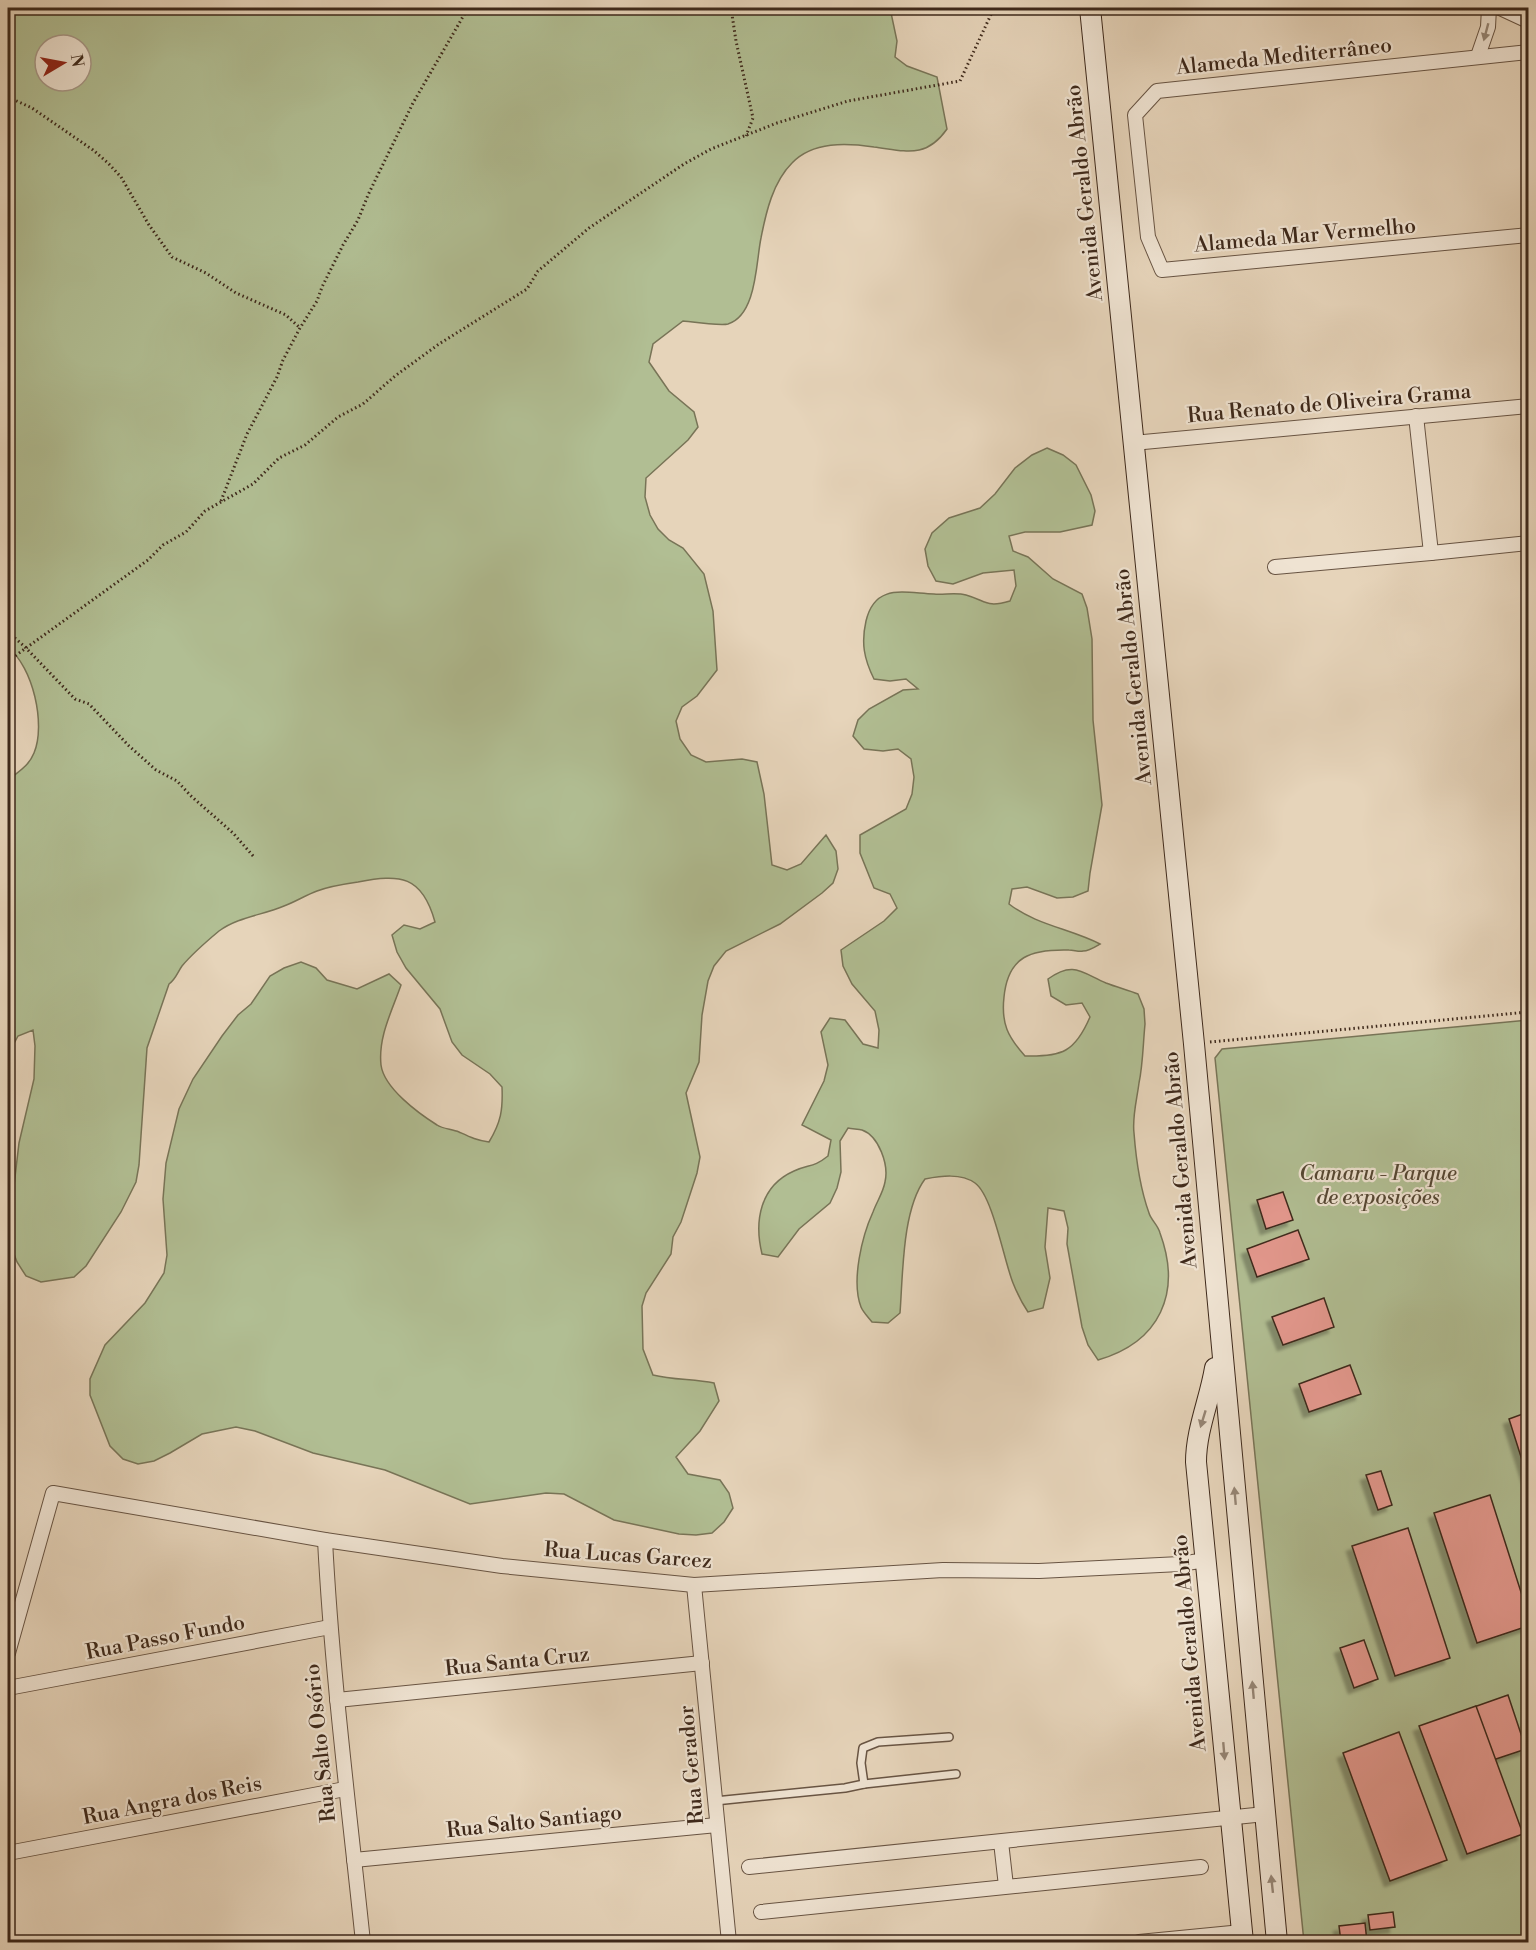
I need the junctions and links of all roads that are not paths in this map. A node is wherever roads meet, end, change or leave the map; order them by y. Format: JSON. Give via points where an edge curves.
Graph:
{"nodes":[{"id":1,"x":1090,"y":8,"type":"edge"},
{"id":2,"x":1489,"y":8,"type":"edge"},
{"id":3,"x":1500,"y":8,"type":"edge"},
{"id":4,"x":1528,"y":21,"type":"edge"},
{"id":5,"x":1528,"y":52,"type":"edge"},
{"id":6,"x":1478,"y":56,"type":"junction"},
{"id":7,"x":1144,"y":195,"type":"joint"},
{"id":8,"x":1528,"y":235,"type":"edge"},
{"id":9,"x":1528,"y":406,"type":"edge"},
{"id":10,"x":1416,"y":416,"type":"junction"},
{"id":11,"x":1133,"y":443,"type":"junction"},
{"id":12,"x":1528,"y":543,"type":"edge"},
{"id":13,"x":1431,"y":553,"type":"junction"},
{"id":14,"x":1275,"y":567,"type":"dead end"},
{"id":15,"x":1220,"y":1341,"type":"junction"},
{"id":16,"x":325,"y":1540,"type":"junction"},
{"id":17,"x":1206,"y":1560,"type":"junction"},
{"id":18,"x":694,"y":1585,"type":"junction"},
{"id":19,"x":330,"y":1627,"type":"junction"},
{"id":20,"x":8,"y":1653,"type":"edge"},
{"id":21,"x":702,"y":1663,"type":"junction"},
{"id":22,"x":8,"y":1688,"type":"edge"},
{"id":23,"x":336,"y":1700,"type":"junction"},
{"id":24,"x":949,"y":1737,"type":"dead end"},
{"id":25,"x":956,"y":1774,"type":"dead end"},
{"id":26,"x":864,"y":1784,"type":"junction"},
{"id":27,"x":345,"y":1789,"type":"junction"},
{"id":28,"x":715,"y":1802,"type":"junction"},
{"id":29,"x":1265,"y":1814,"type":"junction"},
{"id":30,"x":1230,"y":1819,"type":"junction"},
{"id":31,"x":717,"y":1825,"type":"junction"},
{"id":32,"x":1001,"y":1842,"type":"junction"},
{"id":33,"x":8,"y":1853,"type":"edge"},
{"id":34,"x":354,"y":1860,"type":"junction"},
{"id":35,"x":749,"y":1867,"type":"dead end"},
{"id":36,"x":1201,"y":1867,"type":"dead end"},
{"id":37,"x":1006,"y":1886,"type":"junction"},
{"id":38,"x":761,"y":1912,"type":"dead end"},
{"id":39,"x":1243,"y":1937,"type":"edge"},
{"id":40,"x":363,"y":1942,"type":"edge"},
{"id":41,"x":729,"y":1942,"type":"edge"},
{"id":42,"x":1139,"y":1942,"type":"edge"},
{"id":43,"x":1277,"y":1942,"type":"edge"}],
"edges":[{"from":1,"to":11,"type":"main road","name":"Avenida Geraldo Abrão"},
{"from":2,"to":6,"type":"street","one_way":true,"via":[[1488,27]]},
{"from":3,"to":4,"type":"street"},
{"from":5,"to":6,"type":"street","name":"Alameda Mediterrâneo"},
{"from":6,"to":7,"type":"street","name":"Alameda Mediterrâneo","via":[[1156,90],[1135,116]]},
{"from":7,"to":8,"type":"street","name":"Alameda Mar Vermelho","via":[[1148,237],[1162,270]]},
{"from":9,"to":10,"type":"street","name":"Rua Renato de Oliveira Grama"},
{"from":10,"to":11,"type":"street","name":"Rua Renato de Oliveira Grama"},
{"from":10,"to":13,"type":"street"},
{"from":11,"to":15,"type":"main road","name":"Avenida Geraldo Abrão"},
{"from":12,"to":13,"type":"street"},
{"from":13,"to":14,"type":"street"},
{"from":15,"to":17,"type":"main road","name":"Avenida Geraldo Abrão","one_way":true,"via":[[1196,1451]]},
{"from":29,"to":15,"type":"main road","name":"Avenida Geraldo Abrão","one_way":true},
{"from":16,"to":18,"type":"street","name":"Rua Lucas Garcez","via":[[502,1566]]},
{"from":16,"to":19,"type":"street","name":"Rua Salto Osório"},
{"from":16,"to":20,"type":"street","name":"Rua Lucas Garcez","via":[[53,1493]]},
{"from":17,"to":18,"type":"street","name":"Rua Lucas Garcez"},
{"from":17,"to":30,"type":"main road","name":"Avenida Geraldo Abrão","one_way":true},
{"from":18,"to":21,"type":"street","name":"Rua Gerador"},
{"from":19,"to":22,"type":"street","name":"Rua Passo Fundo"},
{"from":19,"to":23,"type":"street","name":"Rua Salto Osório"},
{"from":21,"to":23,"type":"street","name":"Rua Santa Cruz"},
{"from":21,"to":28,"type":"street","name":"Rua Gerador"},
{"from":23,"to":27,"type":"street","name":"Rua Salto Osório"},
{"from":24,"to":26,"type":"lane","via":[[878,1742],[863,1748]]},
{"from":25,"to":26,"type":"lane"},
{"from":26,"to":28,"type":"lane"},
{"from":27,"to":33,"type":"street","name":"Rua Angra dos Reis"},
{"from":27,"to":34,"type":"street","name":"Rua Salto Osório"},
{"from":28,"to":31,"type":"street","name":"Rua Gerador"},
{"from":29,"to":30,"type":"street"},
{"from":43,"to":29,"type":"main road","name":"Avenida Geraldo Abrão","one_way":true},
{"from":30,"to":32,"type":"street"},
{"from":30,"to":39,"type":"main road","name":"Avenida Geraldo Abrão"},
{"from":31,"to":34,"type":"street","name":"Rua Salto Santiago"},
{"from":31,"to":41,"type":"street","name":"Rua Gerador"},
{"from":32,"to":35,"type":"street"},
{"from":32,"to":37,"type":"street"},
{"from":34,"to":40,"type":"street","name":"Rua Salto Osório"},
{"from":36,"to":37,"type":"street"},
{"from":37,"to":38,"type":"street"},
{"from":39,"to":42,"type":"street"}]}
